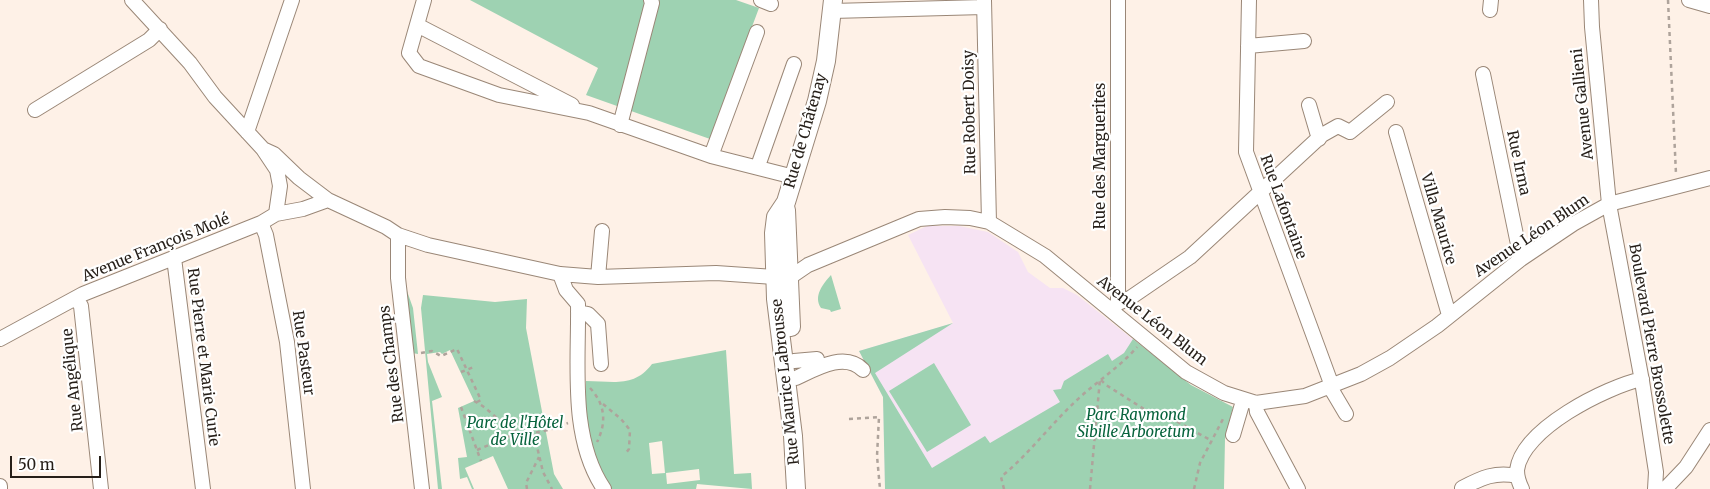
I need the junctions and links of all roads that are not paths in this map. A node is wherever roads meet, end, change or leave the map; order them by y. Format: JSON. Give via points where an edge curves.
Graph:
{"nodes":[{"id":1,"x":132,"y":0,"type":"edge"},
{"id":2,"x":292,"y":0,"type":"edge"},
{"id":3,"x":651,"y":0,"type":"edge"},
{"id":4,"x":1118,"y":0,"type":"edge"},
{"id":5,"x":1249,"y":0,"type":"edge"},
{"id":6,"x":1591,"y":0,"type":"edge"},
{"id":7,"x":1689,"y":0,"type":"edge"},
{"id":8,"x":424,"y":1,"type":"edge"},
{"id":9,"x":984,"y":4,"type":"edge"},
{"id":10,"x":832,"y":5,"type":"edge"},
{"id":11,"x":1710,"y":6,"type":"edge"},
{"id":12,"x":417,"y":25,"type":"junction"},
{"id":13,"x":160,"y":29,"type":"junction"},
{"id":14,"x":757,"y":32,"type":"dead end"},
{"id":15,"x":1304,"y":41,"type":"dead end"},
{"id":16,"x":1248,"y":46,"type":"junction"},
{"id":17,"x":794,"y":64,"type":"dead end"},
{"id":18,"x":1483,"y":74,"type":"dead end"},
{"id":19,"x":1387,"y":102,"type":"dead end"},
{"id":20,"x":1309,"y":105,"type":"dead end"},
{"id":21,"x":35,"y":110,"type":"dead end"},
{"id":22,"x":589,"y":113,"type":"junction"},
{"id":23,"x":620,"y":125,"type":"junction"},
{"id":24,"x":247,"y":132,"type":"junction"},
{"id":25,"x":1396,"y":132,"type":"dead end"},
{"id":26,"x":1320,"y":137,"type":"junction"},
{"id":27,"x":263,"y":149,"type":"junction"},
{"id":28,"x":711,"y":156,"type":"junction"},
{"id":29,"x":758,"y":166,"type":"junction"},
{"id":30,"x":794,"y":177,"type":"junction"},
{"id":31,"x":299,"y":178,"type":"junction"},
{"id":32,"x":1710,"y":178,"type":"edge"},
{"id":33,"x":313,"y":188,"type":"junction"},
{"id":34,"x":280,"y":191,"type":"junction"},
{"id":35,"x":1260,"y":193,"type":"junction"},
{"id":36,"x":328,"y":200,"type":"junction"},
{"id":37,"x":1609,"y":204,"type":"junction"},
{"id":38,"x":310,"y":207,"type":"junction"},
{"id":39,"x":294,"y":209,"type":"junction"},
{"id":40,"x":276,"y":214,"type":"junction"},
{"id":41,"x":989,"y":222,"type":"junction"},
{"id":42,"x":261,"y":223,"type":"junction"},
{"id":43,"x":602,"y":232,"type":"dead end"},
{"id":44,"x":398,"y":235,"type":"junction"},
{"id":45,"x":174,"y":258,"type":"junction"},
{"id":46,"x":1521,"y":259,"type":"junction"},
{"id":47,"x":784,"y":272,"type":"junction"},
{"id":48,"x":560,"y":274,"type":"junction"},
{"id":49,"x":598,"y":276,"type":"junction"},
{"id":50,"x":76,"y":298,"type":"junction"},
{"id":51,"x":1114,"y":307,"type":"junction"},
{"id":52,"x":578,"y":312,"type":"junction"},
{"id":53,"x":1449,"y":315,"type":"junction"},
{"id":54,"x":0,"y":338,"type":"edge"},
{"id":55,"x":817,"y":359,"type":"dead end"},
{"id":56,"x":601,"y":364,"type":"dead end"},
{"id":57,"x":795,"y":369,"type":"junction"},
{"id":58,"x":863,"y":370,"type":"dead end"},
{"id":59,"x":1642,"y":379,"type":"junction"},
{"id":60,"x":1331,"y":387,"type":"junction"},
{"id":61,"x":1245,"y":401,"type":"junction"},
{"id":62,"x":1346,"y":414,"type":"dead end"},
{"id":63,"x":1710,"y":430,"type":"edge"},
{"id":64,"x":1233,"y":435,"type":"dead end"},
{"id":65,"x":1520,"y":482,"type":"edge"},
{"id":66,"x":1462,"y":488,"type":"dead end"},
{"id":67,"x":102,"y":489,"type":"edge"},
{"id":68,"x":202,"y":489,"type":"edge"},
{"id":69,"x":302,"y":489,"type":"edge"},
{"id":70,"x":422,"y":489,"type":"edge"},
{"id":71,"x":604,"y":489,"type":"edge"},
{"id":72,"x":796,"y":489,"type":"edge"},
{"id":73,"x":804,"y":489,"type":"edge"},
{"id":74,"x":1298,"y":489,"type":"edge"},
{"id":75,"x":1655,"y":489,"type":"edge"},
{"id":76,"x":1665,"y":489,"type":"edge"}],
"edges":[{"from":1,"to":13,"type":"street"},
{"from":2,"to":24,"type":"street"},
{"from":3,"to":23,"type":"street"},
{"from":4,"to":51,"type":"street","name":"Rue des Marguerites"},
{"from":5,"to":16,"type":"street","name":"Rue Lafontaine"},
{"from":6,"to":37,"type":"street","name":"Avenue Gallieni"},
{"from":7,"to":11,"type":"street"},
{"from":8,"to":12,"type":"street"},
{"from":9,"to":10,"type":"street"},
{"from":9,"to":41,"type":"street","name":"Rue Robert Doisy"},
{"from":10,"to":30,"type":"main road","name":"Rue de Châtenay","via":[[821,88]]},
{"from":12,"to":22,"type":"street"},
{"from":12,"to":22,"type":"street","via":[[409,53],[420,66],[499,95]]},
{"from":13,"to":21,"type":"street","via":[[149,40]]},
{"from":13,"to":24,"type":"street"},
{"from":14,"to":28,"type":"street"},
{"from":15,"to":16,"type":"street"},
{"from":16,"to":35,"type":"street","name":"Rue Lafontaine","via":[[1246,152]]},
{"from":17,"to":29,"type":"street"},
{"from":18,"to":46,"type":"street","name":"Rue Irma"},
{"from":19,"to":26,"type":"street","via":[[1350,132],[1338,126]]},
{"from":20,"to":26,"type":"street"},
{"from":22,"to":23,"type":"street"},
{"from":23,"to":28,"type":"street"},
{"from":24,"to":27,"type":"street"},
{"from":25,"to":53,"type":"street","name":"Villa Maurice"},
{"from":26,"to":35,"type":"street"},
{"from":27,"to":31,"type":"street","via":[[274,154]]},
{"from":27,"to":34,"type":"street","via":[[276,170]]},
{"from":28,"to":29,"type":"street"},
{"from":29,"to":30,"type":"street"},
{"from":30,"to":47,"type":"main road","name":"Rue de Châtenay","via":[[786,202],[776,217],[774,233]]},
{"from":31,"to":33,"type":"street"},
{"from":31,"to":34,"type":"street","via":[[290,179]]},
{"from":32,"to":37,"type":"street","name":"Avenue Léon Blum"},
{"from":33,"to":36,"type":"street"},
{"from":33,"to":38,"type":"street"},
{"from":34,"to":39,"type":"street"},
{"from":34,"to":40,"type":"street"},
{"from":35,"to":51,"type":"street","via":[[1190,257]]},
{"from":35,"to":60,"type":"street","name":"Rue Lafontaine"},
{"from":36,"to":38,"type":"street","name":"Avenue François Molé"},
{"from":36,"to":44,"type":"street","via":[[386,226]]},
{"from":37,"to":46,"type":"street","name":"Avenue Léon Blum"},
{"from":37,"to":59,"type":"street","name":"Boulevard Pierre Brossolette"},
{"from":38,"to":39,"type":"street","name":"Avenue François Molé"},
{"from":39,"to":40,"type":"street","name":"Avenue François Molé"},
{"from":40,"to":42,"type":"street","name":"Avenue François Molé"},
{"from":41,"to":47,"type":"street","name":"Avenue Léon Blum","via":[[954,217],[920,218],[808,266]]},
{"from":41,"to":51,"type":"street","name":"Avenue Léon Blum","via":[[1045,256]]},
{"from":42,"to":45,"type":"street","name":"Avenue François Molé"},
{"from":42,"to":69,"type":"street","name":"Rue Pasteur","via":[[287,342]]},
{"from":43,"to":49,"type":"street"},
{"from":44,"to":48,"type":"street","via":[[428,245]]},
{"from":44,"to":70,"type":"street","name":"Rue des Champs","via":[[398,278]]},
{"from":45,"to":50,"type":"street","name":"Avenue François Molé"},
{"from":45,"to":68,"type":"street","name":"Rue Pierre et Marie Curie"},
{"from":46,"to":53,"type":"street","name":"Avenue Léon Blum"},
{"from":47,"to":49,"type":"street"},
{"from":47,"to":57,"type":"main road","name":"Rue Maurice Labrousse"},
{"from":47,"to":72,"type":"main road","name":"Rue Maurice Labrousse"},
{"from":48,"to":49,"type":"street"},
{"from":48,"to":52,"type":"street","via":[[566,290],[578,304]]},
{"from":50,"to":54,"type":"street","name":"Avenue François Molé"},
{"from":50,"to":67,"type":"street","name":"Rue Angélique","via":[[81,306]]},
{"from":51,"to":61,"type":"street","name":"Avenue Léon Blum","via":[[1143,337],[1186,372]]},
{"from":52,"to":56,"type":"street","via":[[588,314],[598,324]]},
{"from":52,"to":71,"type":"street","via":[[582,435],[594,474]]},
{"from":53,"to":60,"type":"street","name":"Avenue Léon Blum","via":[[1390,358]]},
{"from":55,"to":57,"type":"street"},
{"from":57,"to":58,"type":"street","via":[[843,361]]},
{"from":57,"to":73,"type":"main road","name":"Rue Maurice Labrousse"},
{"from":59,"to":65,"type":"street","via":[[1609,389],[1580,404],[1551,425],[1524,453],[1519,464]]},
{"from":59,"to":75,"type":"street","name":"Boulevard Pierre Brossolette","via":[[1656,472]]},
{"from":60,"to":61,"type":"street","name":"Avenue Léon Blum","via":[[1306,396]]},
{"from":60,"to":62,"type":"street","name":"Rue Lafontaine"},
{"from":61,"to":64,"type":"street"},
{"from":61,"to":74,"type":"street","via":[[1257,412]]},
{"from":63,"to":76,"type":"street","via":[[1686,467]]},
{"from":65,"to":66,"type":"street","via":[[1505,473],[1484,476]]}]}
